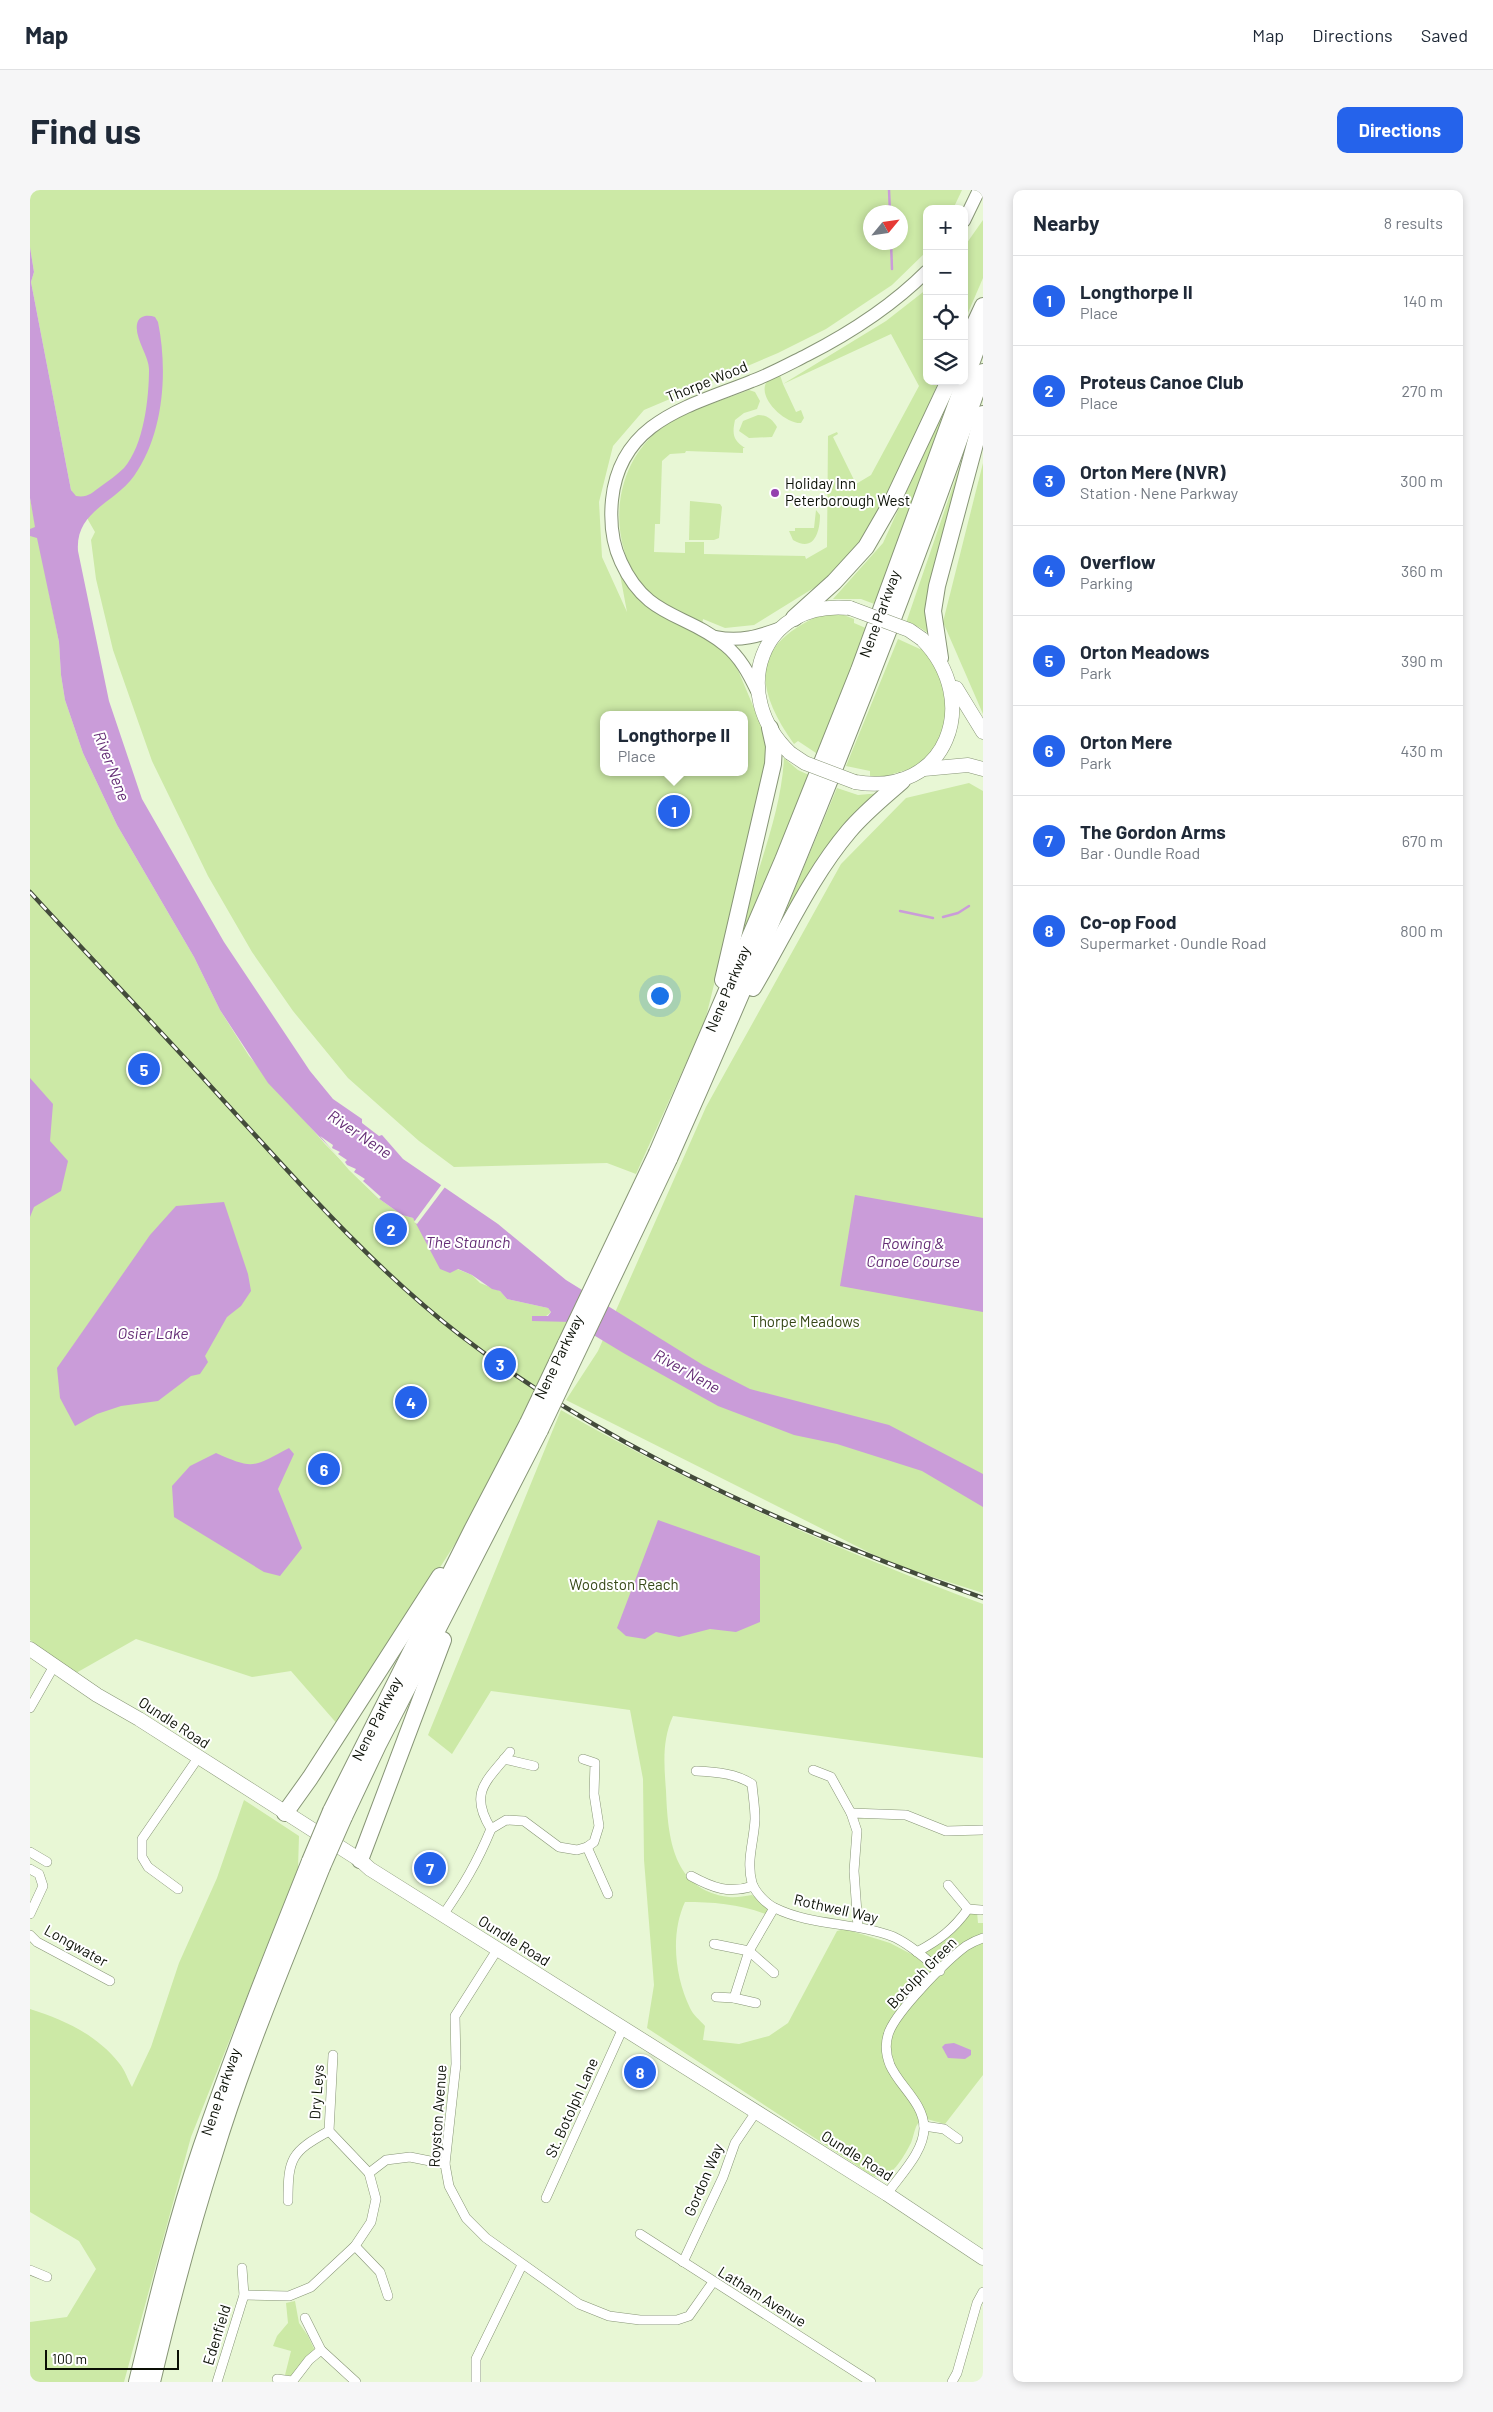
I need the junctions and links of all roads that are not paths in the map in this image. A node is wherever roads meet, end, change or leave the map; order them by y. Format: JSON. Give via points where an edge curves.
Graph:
{"nodes":[{"id":1,"x":979,"y":190,"type":"edge"},
{"id":2,"x":968,"y":213,"type":"edge"},
{"id":3,"x":923,"y":275,"type":"edge"},
{"id":4,"x":983,"y":306,"type":"edge"},
{"id":5,"x":983,"y":330,"type":"edge"},
{"id":6,"x":967,"y":340,"type":"edge"},
{"id":7,"x":983,"y":372,"type":"edge"},
{"id":8,"x":947,"y":385,"type":"edge"},
{"id":9,"x":983,"y":414,"type":"edge"},
{"id":10,"x":787,"y":623,"type":"junction"},
{"id":11,"x":714,"y":637,"type":"junction"},
{"id":12,"x":940,"y":658,"type":"junction"},
{"id":13,"x":953,"y":684,"type":"junction"},
{"id":14,"x":757,"y":691,"type":"junction"},
{"id":15,"x":770,"y":728,"type":"junction"},
{"id":16,"x":983,"y":732,"type":"edge"},
{"id":17,"x":924,"y":769,"type":"junction"},
{"id":18,"x":983,"y":769,"type":"edge"},
{"id":19,"x":902,"y":781,"type":"junction"},
{"id":20,"x":717,"y":1033,"type":"junction"},
{"id":21,"x":477,"y":1536,"type":"junction"},
{"id":22,"x":30,"y":1650,"type":"edge"},
{"id":23,"x":54,"y":1666,"type":"junction"},
{"id":24,"x":30,"y":1708,"type":"edge"},
{"id":25,"x":510,"y":1752,"type":"dead end"},
{"id":26,"x":198,"y":1758,"type":"junction"},
{"id":27,"x":504,"y":1759,"type":"junction"},
{"id":28,"x":583,"y":1759,"type":"dead end"},
{"id":29,"x":534,"y":1766,"type":"dead end"},
{"id":30,"x":813,"y":1770,"type":"dead end"},
{"id":31,"x":696,"y":1771,"type":"dead end"},
{"id":32,"x":285,"y":1813,"type":"junction"},
{"id":33,"x":852,"y":1813,"type":"junction"},
{"id":34,"x":491,"y":1829,"type":"junction"},
{"id":35,"x":983,"y":1830,"type":"edge"},
{"id":36,"x":587,"y":1847,"type":"junction"},
{"id":37,"x":30,"y":1852,"type":"edge"},
{"id":38,"x":360,"y":1860,"type":"junction"},
{"id":39,"x":47,"y":1862,"type":"dead end"},
{"id":40,"x":316,"y":1864,"type":"junction"},
{"id":41,"x":30,"y":1869,"type":"edge"},
{"id":42,"x":691,"y":1876,"type":"dead end"},
{"id":43,"x":948,"y":1885,"type":"dead end"},
{"id":44,"x":753,"y":1886,"type":"junction"},
{"id":45,"x":178,"y":1890,"type":"dead end"},
{"id":46,"x":608,"y":1894,"type":"dead end"},
{"id":47,"x":774,"y":1908,"type":"junction"},
{"id":48,"x":968,"y":1910,"type":"junction"},
{"id":49,"x":981,"y":1910,"type":"dead end"},
{"id":50,"x":30,"y":1914,"type":"edge"},
{"id":51,"x":443,"y":1915,"type":"junction"},
{"id":52,"x":858,"y":1927,"type":"junction"},
{"id":53,"x":30,"y":1935,"type":"edge"},
{"id":54,"x":983,"y":1938,"type":"edge"},
{"id":55,"x":714,"y":1944,"type":"dead end"},
{"id":56,"x":497,"y":1950,"type":"junction"},
{"id":57,"x":748,"y":1951,"type":"junction"},
{"id":58,"x":917,"y":1952,"type":"junction"},
{"id":59,"x":940,"y":1971,"type":"junction"},
{"id":60,"x":774,"y":1973,"type":"dead end"},
{"id":61,"x":110,"y":1981,"type":"dead end"},
{"id":62,"x":716,"y":1997,"type":"dead end"},
{"id":63,"x":734,"y":1998,"type":"junction"},
{"id":64,"x":756,"y":2003,"type":"dead end"},
{"id":65,"x":623,"y":2028,"type":"junction"},
{"id":66,"x":333,"y":2054,"type":"dead end"},
{"id":67,"x":756,"y":2112,"type":"junction"},
{"id":68,"x":924,"y":2126,"type":"junction"},
{"id":69,"x":329,"y":2131,"type":"junction"},
{"id":70,"x":958,"y":2139,"type":"dead end"},
{"id":71,"x":445,"y":2164,"type":"junction"},
{"id":72,"x":369,"y":2173,"type":"junction"},
{"id":73,"x":887,"y":2194,"type":"junction"},
{"id":74,"x":546,"y":2198,"type":"dead end"},
{"id":75,"x":288,"y":2201,"type":"dead end"},
{"id":76,"x":640,"y":2234,"type":"dead end"},
{"id":77,"x":355,"y":2246,"type":"junction"},
{"id":78,"x":983,"y":2258,"type":"edge"},
{"id":79,"x":682,"y":2262,"type":"junction"},
{"id":80,"x":522,"y":2265,"type":"junction"},
{"id":81,"x":242,"y":2268,"type":"dead end"},
{"id":82,"x":30,"y":2270,"type":"edge"},
{"id":83,"x":47,"y":2277,"type":"dead end"},
{"id":84,"x":714,"y":2282,"type":"junction"},
{"id":85,"x":983,"y":2292,"type":"edge"},
{"id":86,"x":244,"y":2295,"type":"junction"},
{"id":87,"x":388,"y":2296,"type":"dead end"},
{"id":88,"x":305,"y":2318,"type":"dead end"},
{"id":89,"x":321,"y":2350,"type":"junction"},
{"id":90,"x":277,"y":2379,"type":"dead end"},
{"id":91,"x":137,"y":2382,"type":"edge"},
{"id":92,"x":152,"y":2382,"type":"edge"},
{"id":93,"x":217,"y":2382,"type":"edge"},
{"id":94,"x":292,"y":2382,"type":"edge"},
{"id":95,"x":356,"y":2382,"type":"edge"},
{"id":96,"x":476,"y":2382,"type":"edge"},
{"id":97,"x":871,"y":2382,"type":"edge"},
{"id":98,"x":952,"y":2382,"type":"edge"}],
"edges":[{"from":1,"to":2,"type":"street"},
{"from":3,"to":11,"type":"street","name":"Thorpe Wood","via":[[858,326],[809,354],[753,381],[671,413],[645,432],[623,463],[616,480],[611,512],[621,562],[640,592],[653,604],[666,614]]},
{"from":4,"to":6,"type":"highway"},
{"from":5,"to":20,"type":"highway","name":"Nene Parkway","via":[[859,670]]},
{"from":7,"to":20,"type":"highway","name":"Nene Parkway","via":[[871,676],[796,865]]},
{"from":8,"to":10,"type":"highway","via":[[892,502],[866,547],[840,576]]},
{"from":9,"to":12,"type":"highway","via":[[937,586],[933,611]]},
{"from":10,"to":11,"type":"street","name":"Thorpe Wood","via":[[760,636],[742,639]]},
{"from":10,"to":12,"type":"main road","bridge":true,"via":[[821,608],[850,608],[909,630]]},
{"from":10,"to":14,"type":"main road","via":[[762,657]]},
{"from":11,"to":14,"type":"street","name":"Thorpe Wood","via":[[738,658]]},
{"from":12,"to":13,"type":"main road"},
{"from":13,"to":16,"type":"main road"},
{"from":13,"to":17,"type":"main road","via":[[955,715],[952,731],[945,745]]},
{"from":14,"to":15,"type":"main road","via":[[763,716]]},
{"from":15,"to":19,"type":"main road","bridge":true,"via":[[778,742],[804,763],[870,785]]},
{"from":15,"to":20,"type":"highway","via":[[773,764]]},
{"from":17,"to":18,"type":"main road","via":[[968,765]]},
{"from":17,"to":19,"type":"main road"},
{"from":19,"to":20,"type":"highway","via":[[871,807],[826,862]]},
{"from":20,"to":21,"type":"highway","name":"Nene Parkway","bridge":true,"via":[[663,1156],[534,1427]]},
{"from":21,"to":32,"type":"highway"},
{"from":21,"to":38,"type":"highway","via":[[437,1655]]},
{"from":21,"to":40,"type":"highway","name":"Nene Parkway","bridge":true,"via":[[449,1579]]},
{"from":22,"to":23,"type":"main road","name":"Oundle Road"},
{"from":23,"to":24,"type":"street"},
{"from":23,"to":26,"type":"main road","name":"Oundle Road"},
{"from":25,"to":27,"type":"street"},
{"from":26,"to":32,"type":"main road","name":"Oundle Road"},
{"from":26,"to":45,"type":"street","via":[[142,1839],[142,1858],[148,1867]]},
{"from":27,"to":29,"type":"street"},
{"from":27,"to":34,"type":"street","via":[[484,1784],[479,1798],[481,1813]]},
{"from":28,"to":36,"type":"street","via":[[595,1763],[598,1826],[594,1842]]},
{"from":30,"to":33,"type":"street","via":[[832,1778]]},
{"from":31,"to":44,"type":"street","via":[[718,1772],[752,1784],[755,1820],[749,1856]]},
{"from":32,"to":38,"type":"main road","name":"Oundle Road"},
{"from":33,"to":35,"type":"street","via":[[906,1815],[946,1831]]},
{"from":33,"to":52,"type":"street","via":[[857,1831],[854,1872]]},
{"from":34,"to":36,"type":"street","via":[[506,1820],[524,1821],[559,1847],[577,1850]]},
{"from":34,"to":51,"type":"street","via":[[473,1870]]},
{"from":36,"to":46,"type":"street"},
{"from":37,"to":39,"type":"street"},
{"from":38,"to":51,"type":"main road","name":"Oundle Road"},
{"from":40,"to":91,"type":"highway","name":"Nene Parkway","via":[[251,2007],[200,2150],[157,2298]]},
{"from":40,"to":92,"type":"highway","name":"Nene Parkway","via":[[214,2154]]},
{"from":41,"to":50,"type":"street","name":"Longwater","via":[[39,1874],[43,1886]]},
{"from":42,"to":44,"type":"street","via":[[721,1890]]},
{"from":43,"to":48,"type":"street"},
{"from":44,"to":47,"type":"street","name":"Rothwell Way"},
{"from":47,"to":52,"type":"street","name":"Rothwell Way"},
{"from":47,"to":57,"type":"street"},
{"from":48,"to":49,"type":"street"},
{"from":48,"to":58,"type":"street","via":[[941,1939]]},
{"from":51,"to":56,"type":"main road","name":"Oundle Road"},
{"from":52,"to":58,"type":"street","name":"Rothwell Way","via":[[894,1938]]},
{"from":53,"to":61,"type":"street","name":"Longwater","via":[[37,1942]]},
{"from":54,"to":59,"type":"street","name":"Botolph Green","via":[[965,1947]]},
{"from":55,"to":57,"type":"street"},
{"from":56,"to":65,"type":"main road","name":"Oundle Road"},
{"from":56,"to":71,"type":"street","name":"Royston Avenue","via":[[455,2016],[456,2064]]},
{"from":57,"to":60,"type":"street"},
{"from":57,"to":63,"type":"street"},
{"from":58,"to":59,"type":"street","name":"Rothwell Way"},
{"from":59,"to":68,"type":"street","name":"Botolph Green","via":[[898,2015],[886,2046],[890,2066],[915,2102]]},
{"from":62,"to":63,"type":"street"},
{"from":63,"to":64,"type":"street"},
{"from":65,"to":67,"type":"main road","name":"Oundle Road"},
{"from":65,"to":74,"type":"street","name":"St. Botolph Lane"},
{"from":66,"to":69,"type":"street","name":"Dry Leys"},
{"from":67,"to":73,"type":"main road","name":"Oundle Road"},
{"from":67,"to":79,"type":"street","name":"Gordon Way","via":[[735,2143],[723,2177]]},
{"from":68,"to":70,"type":"street","via":[[944,2128]]},
{"from":68,"to":73,"type":"street","via":[[917,2151]]},
{"from":69,"to":72,"type":"street","name":"Dry Leys"},
{"from":69,"to":75,"type":"street","name":"Dry Leys","via":[[302,2146],[288,2170]]},
{"from":71,"to":72,"type":"street","via":[[410,2157],[386,2160]]},
{"from":71,"to":80,"type":"street","name":"Royston Avenue","via":[[449,2186],[466,2218]]},
{"from":72,"to":77,"type":"street","name":"Dry Leys","via":[[376,2199],[371,2222]]},
{"from":73,"to":78,"type":"main road","name":"Oundle Road"},
{"from":76,"to":79,"type":"street","name":"Latham Avenue"},
{"from":77,"to":86,"type":"street","name":"Edenfield","via":[[311,2287],[289,2296]]},
{"from":77,"to":87,"type":"street","via":[[380,2272]]},
{"from":79,"to":84,"type":"street","name":"Latham Avenue"},
{"from":80,"to":84,"type":"street","name":"Royston Avenue","via":[[579,2304],[609,2316],[640,2320],[677,2320],[688,2316]]},
{"from":80,"to":96,"type":"street","via":[[476,2359]]},
{"from":81,"to":86,"type":"street","name":"Edenfield"},
{"from":82,"to":83,"type":"street"},
{"from":84,"to":97,"type":"street","name":"Latham Avenue"},
{"from":85,"to":98,"type":"street"},
{"from":86,"to":93,"type":"street","name":"Edenfield"},
{"from":88,"to":89,"type":"street"},
{"from":89,"to":94,"type":"street"},
{"from":89,"to":95,"type":"street"},
{"from":90,"to":94,"type":"street"}]}
